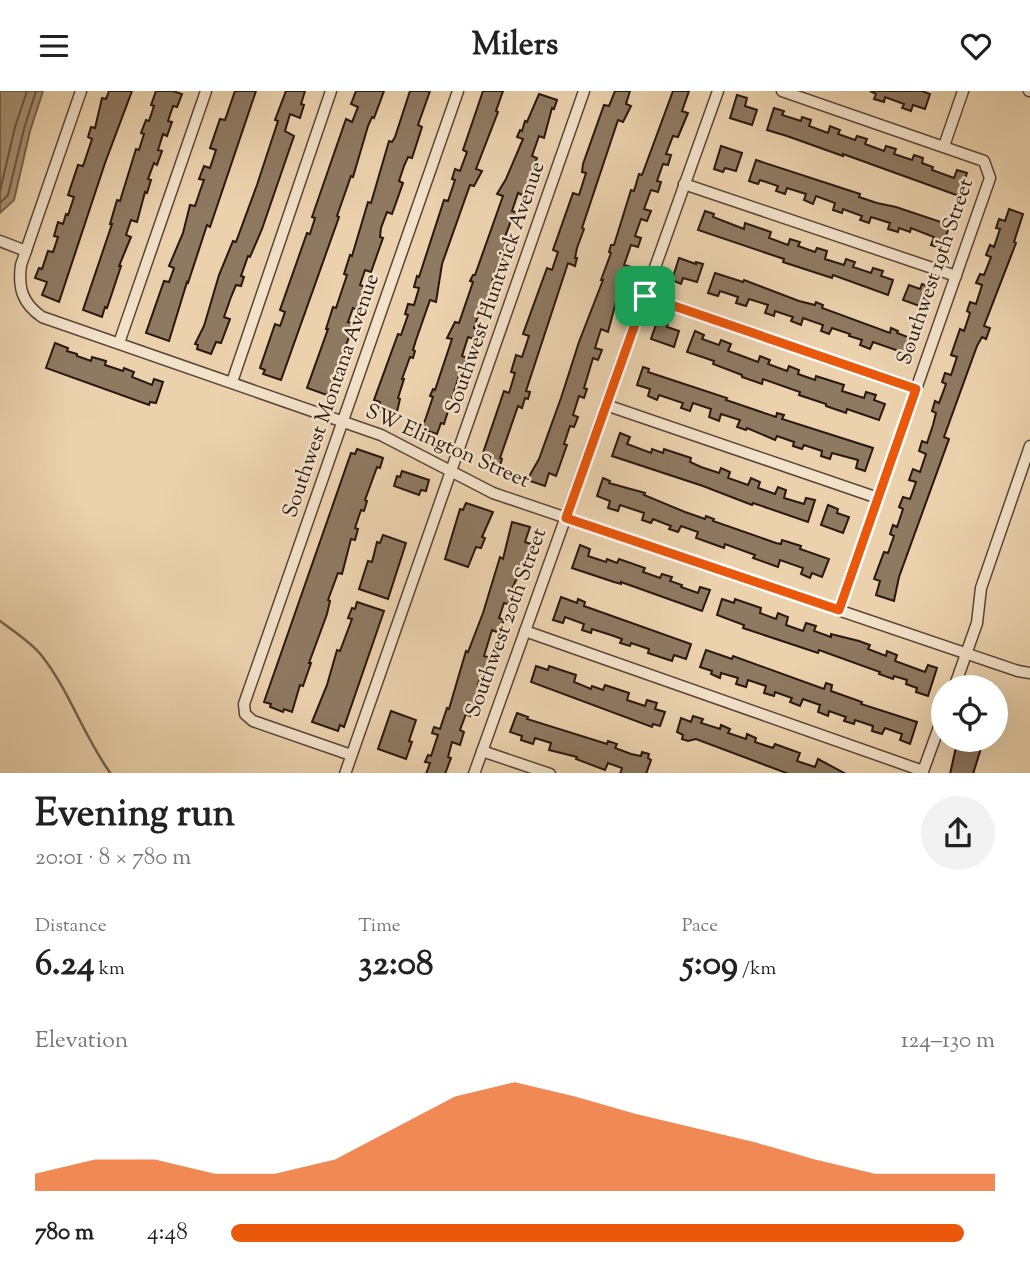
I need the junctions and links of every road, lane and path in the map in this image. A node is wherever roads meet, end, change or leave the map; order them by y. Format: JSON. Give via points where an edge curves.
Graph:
{"nodes":[{"id":1,"x":81,"y":91,"type":"edge"},
{"id":2,"x":206,"y":91,"type":"edge"},
{"id":3,"x":331,"y":91,"type":"edge"},
{"id":4,"x":458,"y":91,"type":"edge"},
{"id":5,"x":584,"y":91,"type":"edge"},
{"id":6,"x":719,"y":91,"type":"edge"},
{"id":7,"x":782,"y":91,"type":"edge"},
{"id":8,"x":962,"y":91,"type":"edge"},
{"id":9,"x":944,"y":146,"type":"junction"},
{"id":10,"x":684,"y":184,"type":"junction"},
{"id":11,"x":0,"y":241,"type":"edge"},
{"id":12,"x":26,"y":251,"type":"junction"},
{"id":13,"x":956,"y":276,"type":"junction"},
{"id":14,"x":645,"y":296,"type":"junction"},
{"id":15,"x":119,"y":343,"type":"junction"},
{"id":16,"x":232,"y":382,"type":"junction"},
{"id":17,"x":916,"y":389,"type":"junction"},
{"id":18,"x":606,"y":405,"type":"junction"},
{"id":19,"x":344,"y":421,"type":"junction"},
{"id":20,"x":1030,"y":446,"type":"edge"},
{"id":21,"x":452,"y":472,"type":"junction"},
{"id":22,"x":878,"y":498,"type":"junction"},
{"id":23,"x":566,"y":518,"type":"junction"},
{"id":24,"x":839,"y":610,"type":"junction"},
{"id":25,"x":525,"y":631,"type":"junction"},
{"id":26,"x":966,"y":653,"type":"junction"},
{"id":27,"x":1024,"y":672,"type":"edge"},
{"id":28,"x":958,"y":675,"type":"edge"},
{"id":29,"x":931,"y":750,"type":"edge"},
{"id":30,"x":482,"y":751,"type":"junction"},
{"id":31,"x":351,"y":755,"type":"junction"},
{"id":32,"x":923,"y":772,"type":"edge"},
{"id":33,"x":345,"y":773,"type":"edge"},
{"id":34,"x":474,"y":773,"type":"edge"},
{"id":35,"x":550,"y":773,"type":"edge"}],
"edges":[{"from":1,"to":12,"type":"street"},
{"from":2,"to":15,"type":"street"},
{"from":3,"to":16,"type":"street"},
{"from":4,"to":19,"type":"street","name":"Southwest Montana Avenue"},
{"from":5,"to":21,"type":"street","name":"Southwest Huntwick Avenue"},
{"from":6,"to":10,"type":"street","name":"Southwest 20th Street"},
{"from":7,"to":9,"type":"street"},
{"from":8,"to":9,"type":"street"},
{"from":9,"to":13,"type":"street","name":"Southwest 19th Street","via":[[984,161],[990,178]]},
{"from":10,"to":13,"type":"street"},
{"from":10,"to":14,"type":"street","name":"Southwest 20th Street"},
{"from":11,"to":12,"type":"street"},
{"from":12,"to":15,"type":"street","name":"SW Elington Street","via":[[19,284],[24,302],[41,317]]},
{"from":13,"to":17,"type":"street","name":"Southwest 19th Street"},
{"from":14,"to":17,"type":"street"},
{"from":14,"to":18,"type":"street","name":"Southwest 20th Street"},
{"from":15,"to":16,"type":"street","name":"SW Elington Street"},
{"from":16,"to":19,"type":"street","name":"SW Elington Street"},
{"from":17,"to":22,"type":"street","name":"Southwest 19th Street"},
{"from":18,"to":22,"type":"street"},
{"from":18,"to":23,"type":"street","name":"Southwest 20th Street"},
{"from":19,"to":21,"type":"street","name":"SW Elington Street","via":[[382,435]]},
{"from":19,"to":31,"type":"street","name":"Southwest Montana Avenue","via":[[244,704],[245,714],[253,721]]},
{"from":20,"to":26,"type":"street","via":[[981,588]]},
{"from":21,"to":23,"type":"street","name":"SW Elington Street","via":[[494,493]]},
{"from":21,"to":31,"type":"street","name":"Southwest Huntwick Avenue"},
{"from":22,"to":24,"type":"street","name":"Southwest 19th Street"},
{"from":23,"to":24,"type":"street","name":"SW Elington Street"},
{"from":23,"to":25,"type":"street","name":"Southwest 20th Street"},
{"from":24,"to":26,"type":"street","name":"SW Elington Street"},
{"from":25,"to":30,"type":"street","name":"Southwest 20th Street"},
{"from":25,"to":32,"type":"street"},
{"from":26,"to":27,"type":"street","name":"SW Elington Street"},
{"from":26,"to":28,"type":"street"},
{"from":29,"to":32,"type":"street"},
{"from":30,"to":34,"type":"street","name":"Southwest 20th Street"},
{"from":30,"to":35,"type":"street"},
{"from":31,"to":33,"type":"street","name":"Southwest Huntwick Avenue"}]}
